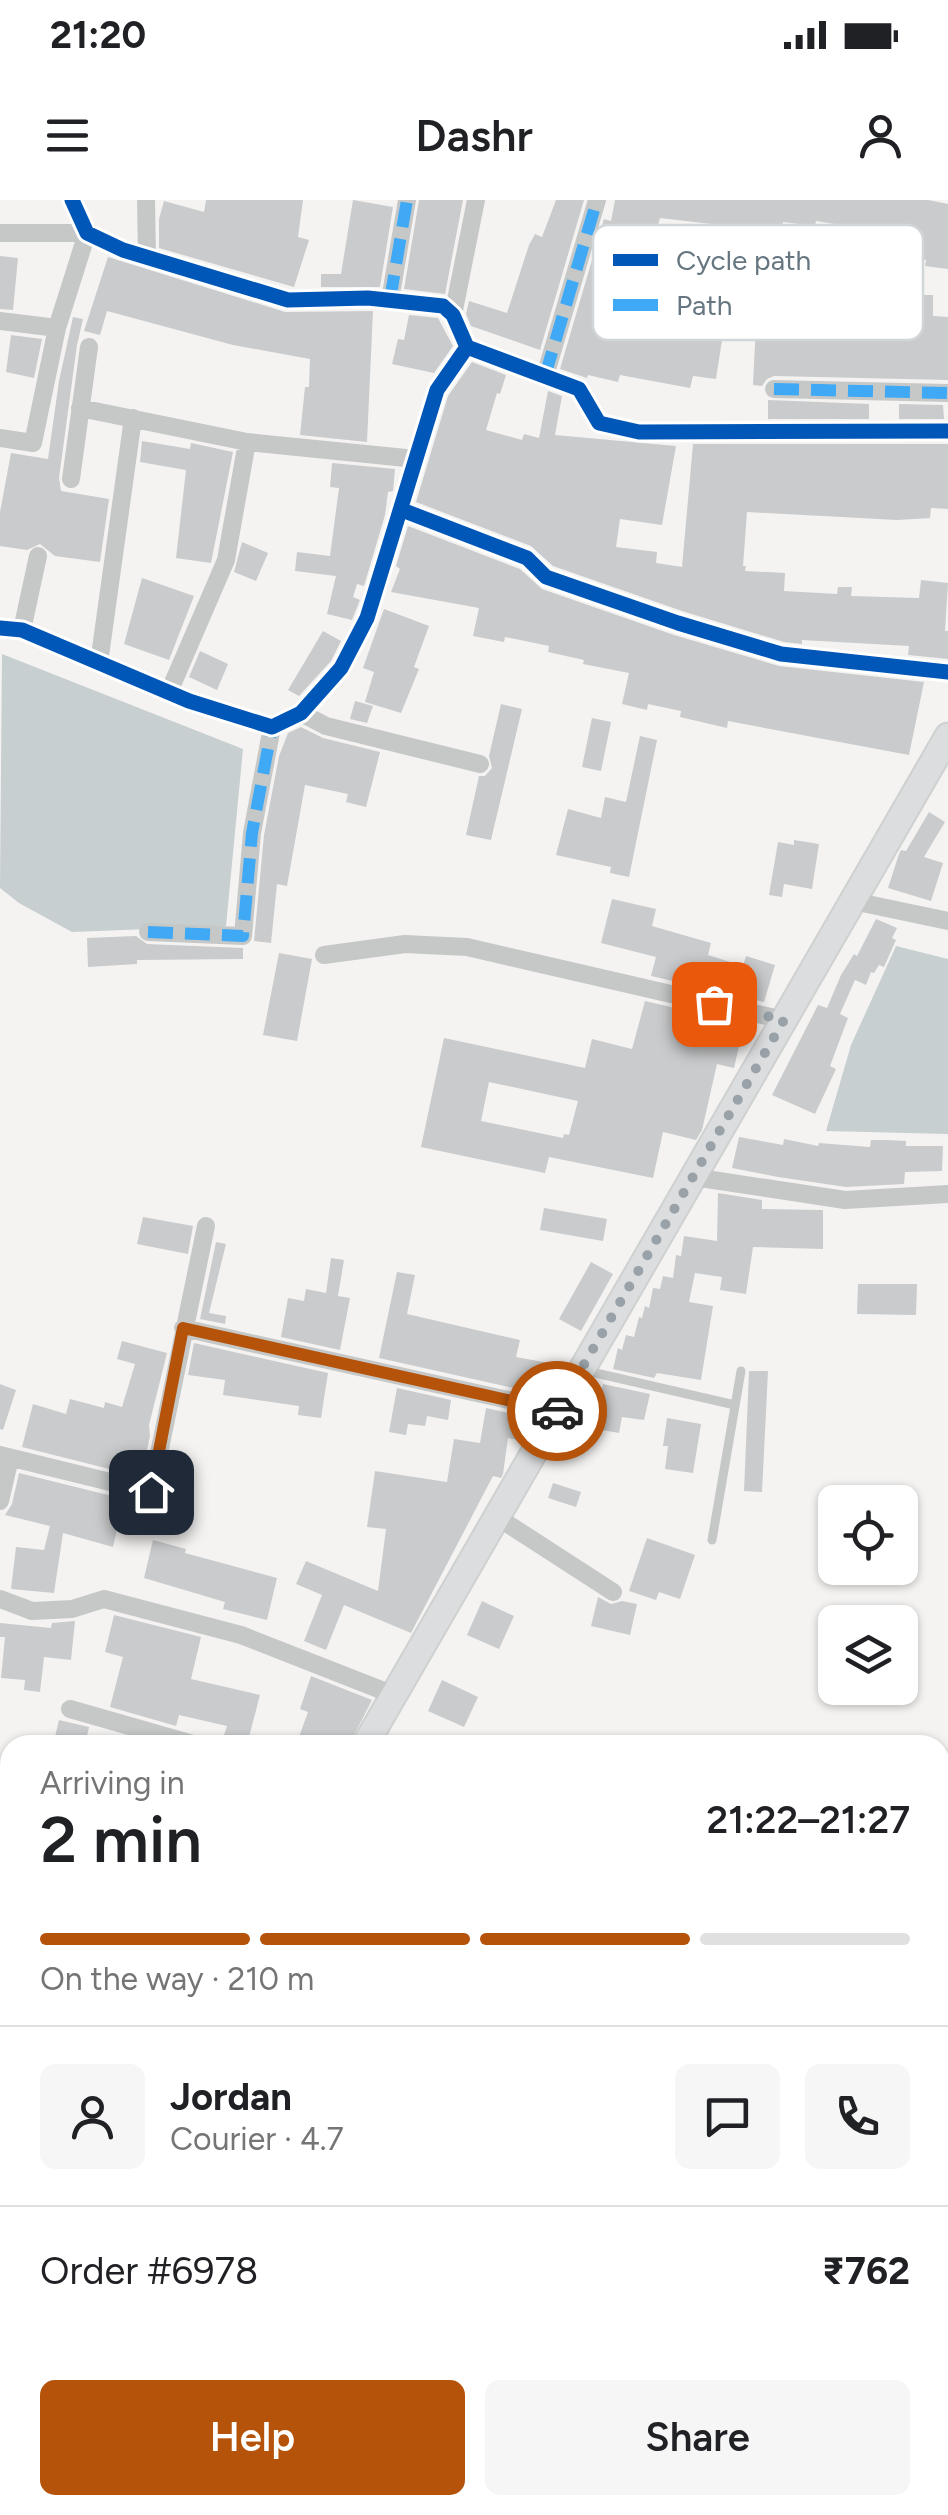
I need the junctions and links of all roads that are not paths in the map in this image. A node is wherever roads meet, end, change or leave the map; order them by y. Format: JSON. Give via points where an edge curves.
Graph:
{"nodes":[{"id":1,"x":72,"y":200,"type":"edge"},
{"id":2,"x":146,"y":200,"type":"edge"},
{"id":3,"x":408,"y":200,"type":"edge"},
{"id":4,"x":476,"y":200,"type":"edge"},
{"id":5,"x":597,"y":200,"type":"edge"},
{"id":6,"x":0,"y":233,"type":"edge"},
{"id":7,"x":87,"y":233,"type":"junction"},
{"id":8,"x":147,"y":258,"type":"junction"},
{"id":9,"x":390,"y":300,"type":"junction"},
{"id":10,"x":453,"y":315,"type":"junction"},
{"id":11,"x":0,"y":321,"type":"edge"},
{"id":12,"x":57,"y":328,"type":"junction"},
{"id":13,"x":467,"y":346,"type":"junction"},
{"id":14,"x":89,"y":347,"type":"dead end"},
{"id":15,"x":545,"y":376,"type":"junction"},
{"id":16,"x":774,"y":388,"type":"dead end"},
{"id":17,"x":948,"y":393,"type":"edge"},
{"id":18,"x":80,"y":408,"type":"junction"},
{"id":19,"x":133,"y":418,"type":"junction"},
{"id":20,"x":948,"y":431,"type":"edge"},
{"id":21,"x":0,"y":438,"type":"edge"},
{"id":22,"x":246,"y":442,"type":"junction"},
{"id":23,"x":416,"y":459,"type":"junction"},
{"id":24,"x":71,"y":479,"type":"dead end"},
{"id":25,"x":402,"y":510,"type":"junction"},
{"id":26,"x":38,"y":556,"type":"dead end"},
{"id":27,"x":0,"y":628,"type":"edge"},
{"id":28,"x":22,"y":630,"type":"junction"},
{"id":29,"x":99,"y":663,"type":"junction"},
{"id":30,"x":948,"y":672,"type":"edge"},
{"id":31,"x":168,"y":692,"type":"junction"},
{"id":32,"x":301,"y":714,"type":"junction"},
{"id":33,"x":272,"y":727,"type":"junction"},
{"id":34,"x":948,"y":736,"type":"edge"},
{"id":35,"x":480,"y":764,"type":"dead end"},
{"id":36,"x":854,"y":900,"type":"junction"},
{"id":37,"x":948,"y":921,"type":"edge"},
{"id":38,"x":148,"y":932,"type":"dead end"},
{"id":39,"x":324,"y":956,"type":"dead end"},
{"id":40,"x":784,"y":1020,"type":"junction"},
{"id":41,"x":693,"y":1178,"type":"junction"},
{"id":42,"x":948,"y":1194,"type":"edge"},
{"id":43,"x":206,"y":1226,"type":"dead end"},
{"id":44,"x":183,"y":1328,"type":"junction"},
{"id":45,"x":582,"y":1370,"type":"junction"},
{"id":46,"x":742,"y":1370,"type":"dead end"},
{"id":47,"x":736,"y":1404,"type":"junction"},
{"id":48,"x":558,"y":1411,"type":"junction"},
{"id":49,"x":5,"y":1456,"type":"edge"},
{"id":50,"x":0,"y":1502,"type":"edge"},
{"id":51,"x":497,"y":1516,"type":"junction"},
{"id":52,"x":712,"y":1540,"type":"dead end"},
{"id":53,"x":613,"y":1592,"type":"dead end"},
{"id":54,"x":0,"y":1599,"type":"edge"},
{"id":55,"x":394,"y":1695,"type":"junction"},
{"id":56,"x":70,"y":1709,"type":"dead end"},
{"id":57,"x":161,"y":1735,"type":"edge"},
{"id":58,"x":371,"y":1735,"type":"edge"}],
"edges":[{"from":1,"to":7,"type":"street"},
{"from":2,"to":8,"type":"street"},
{"from":3,"to":9,"type":"street"},
{"from":4,"to":10,"type":"street"},
{"from":5,"to":15,"type":"street"},
{"from":6,"to":7,"type":"street"},
{"from":7,"to":8,"type":"street"},
{"from":7,"to":12,"type":"street"},
{"from":8,"to":9,"type":"street","via":[[288,300]]},
{"from":9,"to":10,"type":"street","via":[[443,306]]},
{"from":10,"to":13,"type":"street"},
{"from":11,"to":12,"type":"street"},
{"from":12,"to":21,"type":"street","via":[[33,442]]},
{"from":13,"to":15,"type":"street"},
{"from":13,"to":23,"type":"street","via":[[438,390]]},
{"from":14,"to":18,"type":"street"},
{"from":15,"to":20,"type":"street","via":[[579,388],[599,423],[639,432]]},
{"from":16,"to":17,"type":"street"},
{"from":18,"to":19,"type":"street"},
{"from":18,"to":24,"type":"street"},
{"from":19,"to":22,"type":"street"},
{"from":19,"to":29,"type":"street"},
{"from":22,"to":23,"type":"street"},
{"from":22,"to":31,"type":"street","via":[[226,560]]},
{"from":23,"to":25,"type":"street"},
{"from":25,"to":30,"type":"street","via":[[527,558],[546,577],[678,624],[781,654]]},
{"from":25,"to":32,"type":"street","via":[[367,618],[341,668]]},
{"from":26,"to":28,"type":"street"},
{"from":27,"to":28,"type":"street"},
{"from":28,"to":29,"type":"street"},
{"from":29,"to":31,"type":"street"},
{"from":31,"to":33,"type":"street"},
{"from":32,"to":33,"type":"street"},
{"from":32,"to":35,"type":"street"},
{"from":33,"to":38,"type":"street","via":[[242,936]]},
{"from":34,"to":36,"type":"main road"},
{"from":36,"to":37,"type":"street"},
{"from":36,"to":40,"type":"main road"},
{"from":39,"to":40,"type":"street","via":[[405,944],[467,947]]},
{"from":40,"to":41,"type":"main road"},
{"from":41,"to":42,"type":"street","via":[[845,1200]]},
{"from":41,"to":45,"type":"main road"},
{"from":43,"to":44,"type":"street"},
{"from":44,"to":48,"type":"street"},
{"from":44,"to":49,"type":"street","via":[[151,1492]]},
{"from":45,"to":47,"type":"lane"},
{"from":45,"to":48,"type":"main road"},
{"from":46,"to":47,"type":"lane"},
{"from":47,"to":52,"type":"lane"},
{"from":48,"to":51,"type":"main road"},
{"from":49,"to":50,"type":"street"},
{"from":51,"to":53,"type":"street"},
{"from":51,"to":55,"type":"main road"},
{"from":54,"to":55,"type":"street","via":[[32,1611],[104,1599],[240,1635]]},
{"from":55,"to":58,"type":"main road"},
{"from":56,"to":57,"type":"street"}]}
